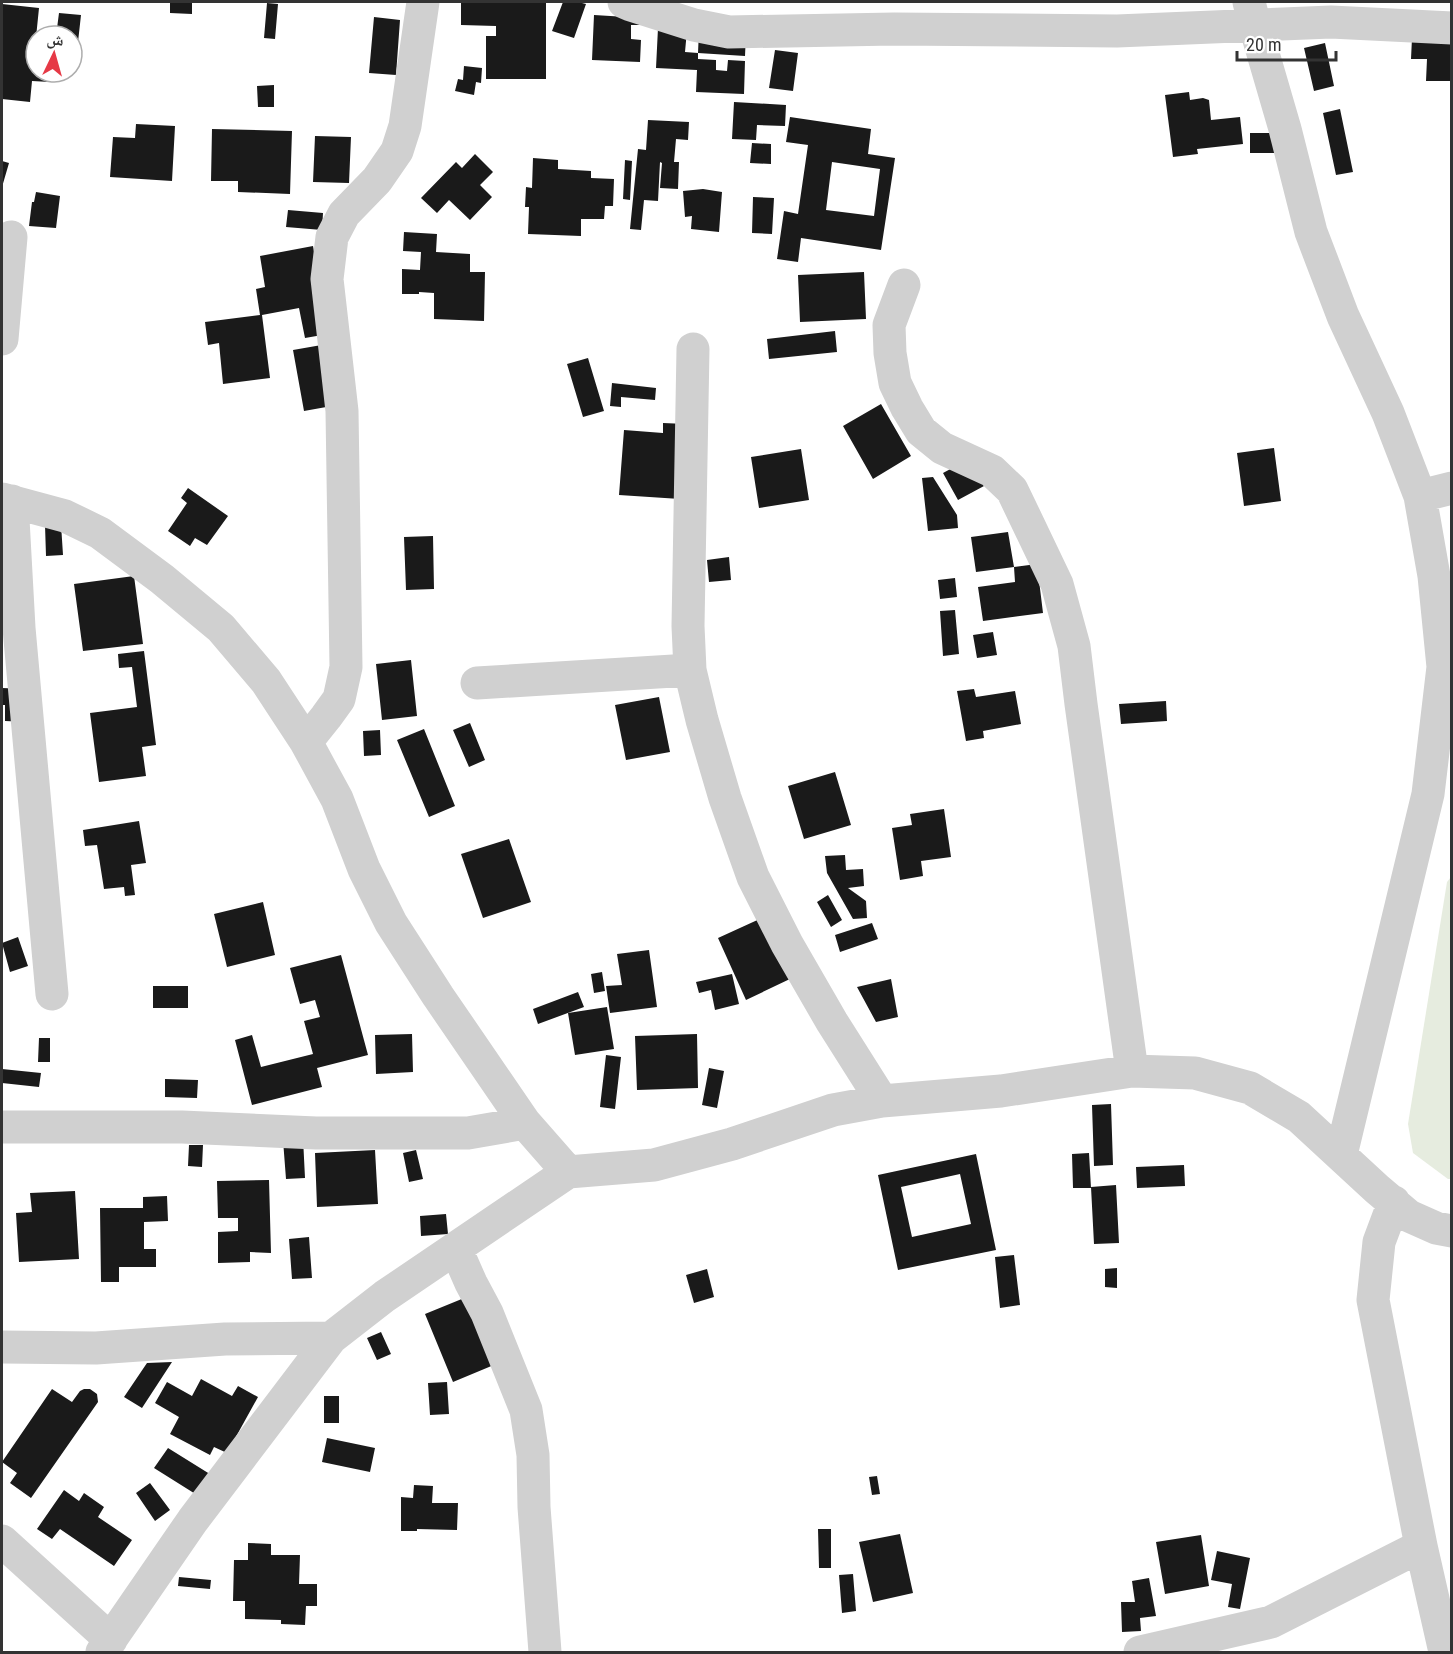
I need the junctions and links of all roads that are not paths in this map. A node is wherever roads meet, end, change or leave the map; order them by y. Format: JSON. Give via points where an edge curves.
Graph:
{"nodes":[{"id":1,"x":423,"y":2,"type":"edge"},
{"id":2,"x":624,"y":2,"type":"edge"},
{"id":3,"x":1252,"y":14,"type":"edge"},
{"id":4,"x":1452,"y":28,"type":"edge"},
{"id":5,"x":11,"y":237,"type":"dead end"},
{"id":6,"x":904,"y":285,"type":"dead end"},
{"id":7,"x":2,"y":339,"type":"edge"},
{"id":8,"x":693,"y":349,"type":"dead end"},
{"id":9,"x":1452,"y":488,"type":"edge"},
{"id":10,"x":1420,"y":495,"type":"junction"},
{"id":11,"x":7,"y":500,"type":"edge"},
{"id":12,"x":690,"y":670,"type":"junction"},
{"id":13,"x":477,"y":683,"type":"dead end"},
{"id":14,"x":306,"y":742,"type":"junction"},
{"id":15,"x":52,"y":994,"type":"dead end"},
{"id":16,"x":1132,"y":1071,"type":"junction"},
{"id":17,"x":882,"y":1101,"type":"junction"},
{"id":18,"x":525,"y":1123,"type":"junction"},
{"id":19,"x":2,"y":1127,"type":"edge"},
{"id":20,"x":1341,"y":1155,"type":"junction"},
{"id":21,"x":568,"y":1172,"type":"junction"},
{"id":22,"x":1394,"y":1202,"type":"junction"},
{"id":23,"x":1452,"y":1231,"type":"edge"},
{"id":24,"x":456,"y":1249,"type":"junction"},
{"id":25,"x":331,"y":1338,"type":"junction"},
{"id":26,"x":2,"y":1347,"type":"edge"},
{"id":27,"x":2,"y":1541,"type":"edge"},
{"id":28,"x":1421,"y":1546,"type":"junction"},
{"id":29,"x":107,"y":1646,"type":"edge"},
{"id":30,"x":545,"y":1653,"type":"edge"},
{"id":31,"x":1140,"y":1653,"type":"edge"},
{"id":32,"x":1445,"y":1653,"type":"edge"}],
"edges":[{"from":1,"to":14,"type":"street","via":[[398,151],[344,214],[332,237],[327,279],[342,411],[346,667],[339,699]]},
{"from":2,"to":3,"type":"street","via":[[729,32],[1117,31]]},
{"from":3,"to":4,"type":"street"},
{"from":3,"to":10,"type":"street","via":[[1311,232]]},
{"from":5,"to":7,"type":"street"},
{"from":6,"to":16,"type":"street","via":[[889,325],[895,383],[907,408],[921,431],[942,448],[992,471],[1011,490],[1057,584],[1074,646]]},
{"from":8,"to":12,"type":"street"},
{"from":9,"to":10,"type":"street"},
{"from":10,"to":20,"type":"street","via":[[1434,576],[1443,667],[1428,794]]},
{"from":11,"to":14,"type":"street","via":[[65,516],[100,533],[162,579],[221,628],[266,681]]},
{"from":11,"to":15,"type":"street"},
{"from":12,"to":13,"type":"street"},
{"from":12,"to":17,"type":"street","via":[[725,798],[753,877],[787,944]]},
{"from":14,"to":18,"type":"street","via":[[337,799],[364,869],[391,923]]},
{"from":16,"to":17,"type":"street","via":[[1001,1091]]},
{"from":16,"to":20,"type":"street","via":[[1195,1073],[1250,1088],[1299,1117]]},
{"from":17,"to":21,"type":"street","via":[[833,1110],[654,1165]]},
{"from":18,"to":19,"type":"street","via":[[468,1133]]},
{"from":18,"to":21,"type":"street"},
{"from":20,"to":22,"type":"street"},
{"from":21,"to":24,"type":"street"},
{"from":22,"to":23,"type":"street","via":[[1409,1216]]},
{"from":22,"to":28,"type":"street","via":[[1378,1242],[1373,1300]]},
{"from":24,"to":25,"type":"street"},
{"from":24,"to":30,"type":"street","via":[[526,1410],[533,1455]]},
{"from":25,"to":26,"type":"street","via":[[225,1339],[96,1348]]},
{"from":25,"to":29,"type":"street","via":[[193,1520]]},
{"from":27,"to":29,"type":"street"},
{"from":28,"to":31,"type":"street","via":[[1270,1622]]},
{"from":28,"to":32,"type":"street"}]}
